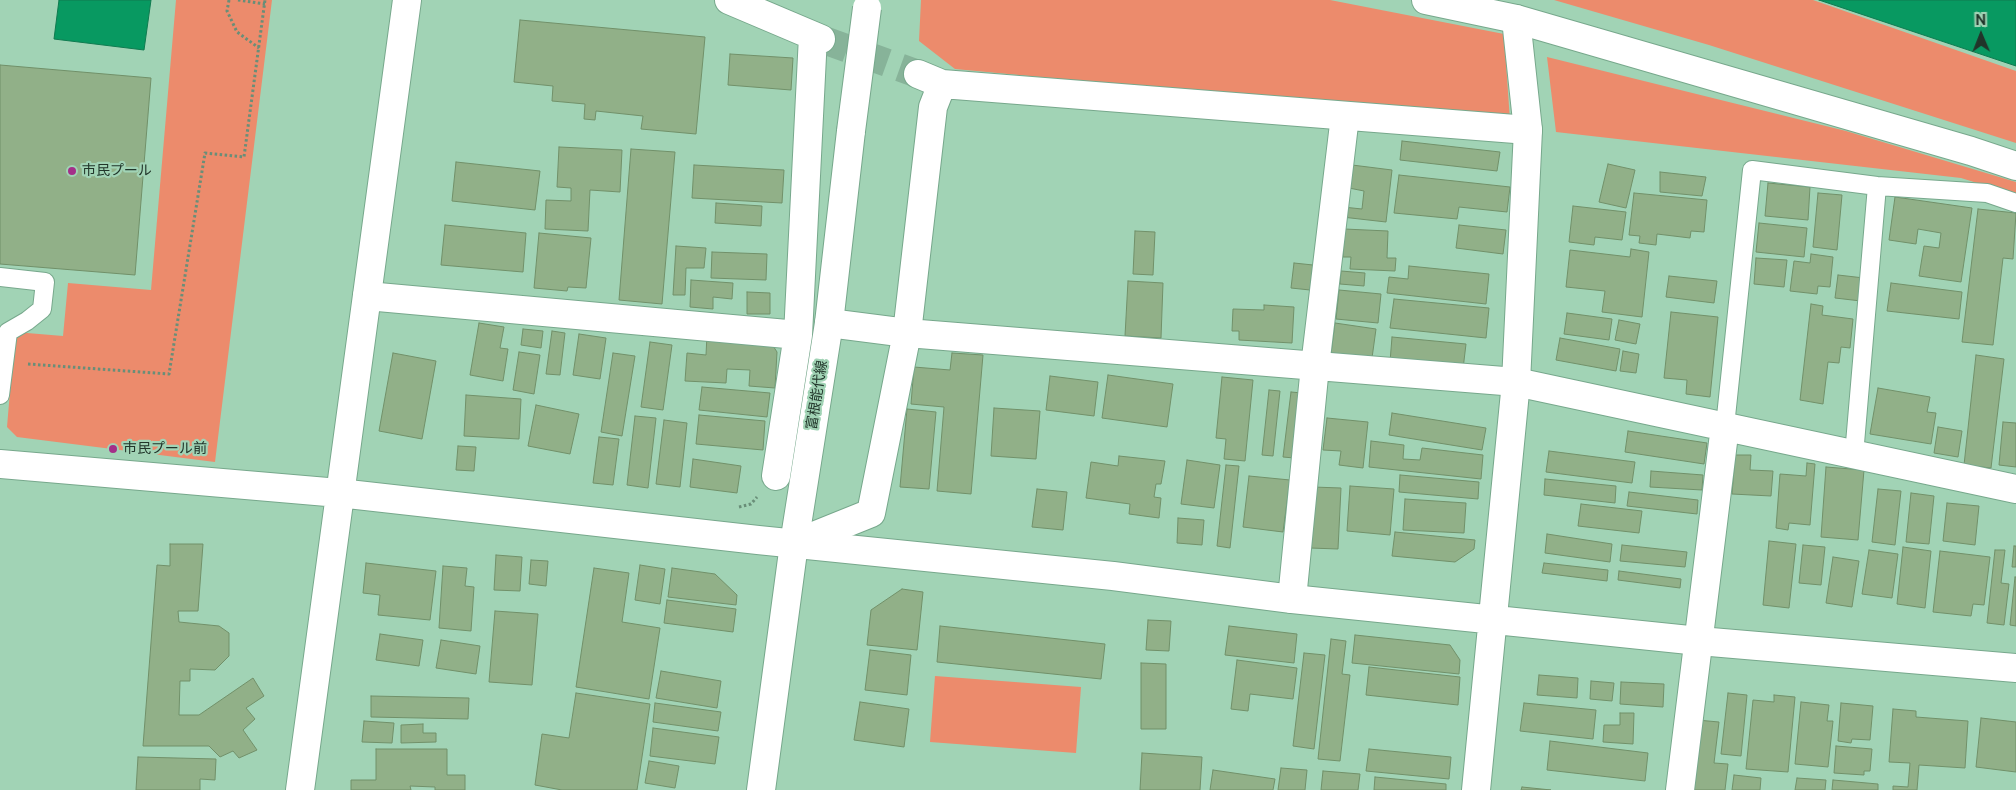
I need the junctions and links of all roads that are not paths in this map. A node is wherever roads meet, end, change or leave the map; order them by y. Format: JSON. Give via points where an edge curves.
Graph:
{"nodes":[{"id":1,"x":407,"y":0,"type":"edge"},
{"id":2,"x":729,"y":0,"type":"edge"},
{"id":3,"x":1426,"y":0,"type":"edge"},
{"id":4,"x":868,"y":4,"type":"edge"},
{"id":5,"x":1516,"y":19,"type":"junction"},
{"id":6,"x":1345,"y":116,"type":"junction"},
{"id":7,"x":1528,"y":130,"type":"junction"},
{"id":8,"x":2016,"y":166,"type":"edge"},
{"id":9,"x":1877,"y":186,"type":"junction"},
{"id":10,"x":2016,"y":203,"type":"edge"},
{"id":11,"x":0,"y":277,"type":"edge"},
{"id":12,"x":367,"y":296,"type":"junction"},
{"id":13,"x":829,"y":323,"type":"junction"},
{"id":14,"x":907,"y":333,"type":"junction"},
{"id":15,"x":798,"y":335,"type":"junction"},
{"id":16,"x":1316,"y":366,"type":"junction"},
{"id":17,"x":1516,"y":382,"type":"junction"},
{"id":18,"x":0,"y":395,"type":"edge"},
{"id":19,"x":1725,"y":426,"type":"junction"},
{"id":20,"x":1854,"y":455,"type":"junction"},
{"id":21,"x":0,"y":464,"type":"edge"},
{"id":22,"x":776,"y":476,"type":"dead end"},
{"id":23,"x":2016,"y":489,"type":"edge"},
{"id":24,"x":339,"y":493,"type":"junction"},
{"id":25,"x":794,"y":544,"type":"junction"},
{"id":26,"x":1292,"y":599,"type":"junction"},
{"id":27,"x":1493,"y":618,"type":"junction"},
{"id":28,"x":1700,"y":641,"type":"junction"},
{"id":29,"x":2016,"y":668,"type":"edge"},
{"id":30,"x":300,"y":790,"type":"edge"},
{"id":31,"x":761,"y":790,"type":"edge"},
{"id":32,"x":1476,"y":790,"type":"edge"},
{"id":33,"x":1680,"y":790,"type":"edge"}],
"edges":[{"from":1,"to":12,"type":"street"},
{"from":2,"to":15,"type":"street","via":[[817,37]]},
{"from":3,"to":5,"type":"street"},
{"from":4,"to":13,"type":"street","name":"富根能代線","bridge":true},
{"from":5,"to":7,"type":"street"},
{"from":5,"to":8,"type":"street"},
{"from":6,"to":7,"type":"street"},
{"from":6,"to":14,"type":"street","via":[[930,79],[933,108]]},
{"from":6,"to":16,"type":"street"},
{"from":7,"to":17,"type":"street"},
{"from":9,"to":10,"type":"lane","via":[[1987,193]]},
{"from":9,"to":19,"type":"lane","via":[[1752,170]]},
{"from":9,"to":20,"type":"lane"},
{"from":11,"to":18,"type":"lane","via":[[45,282],[42,309],[8,332]]},
{"from":12,"to":15,"type":"street"},
{"from":12,"to":24,"type":"street"},
{"from":13,"to":14,"type":"street"},
{"from":13,"to":25,"type":"street","name":"富根能代線"},
{"from":14,"to":16,"type":"street"},
{"from":14,"to":25,"type":"street","via":[[870,513]]},
{"from":15,"to":22,"type":"street"},
{"from":16,"to":17,"type":"street"},
{"from":16,"to":26,"type":"street"},
{"from":17,"to":19,"type":"street"},
{"from":17,"to":27,"type":"street"},
{"from":19,"to":20,"type":"street"},
{"from":19,"to":28,"type":"street"},
{"from":20,"to":23,"type":"street"},
{"from":21,"to":24,"type":"street"},
{"from":24,"to":25,"type":"street"},
{"from":24,"to":30,"type":"street"},
{"from":25,"to":26,"type":"street","via":[[1113,576]]},
{"from":25,"to":31,"type":"street","name":"富根能代線"},
{"from":26,"to":27,"type":"street"},
{"from":27,"to":28,"type":"street"},
{"from":27,"to":32,"type":"street"},
{"from":28,"to":29,"type":"street"},
{"from":28,"to":33,"type":"street"}]}
